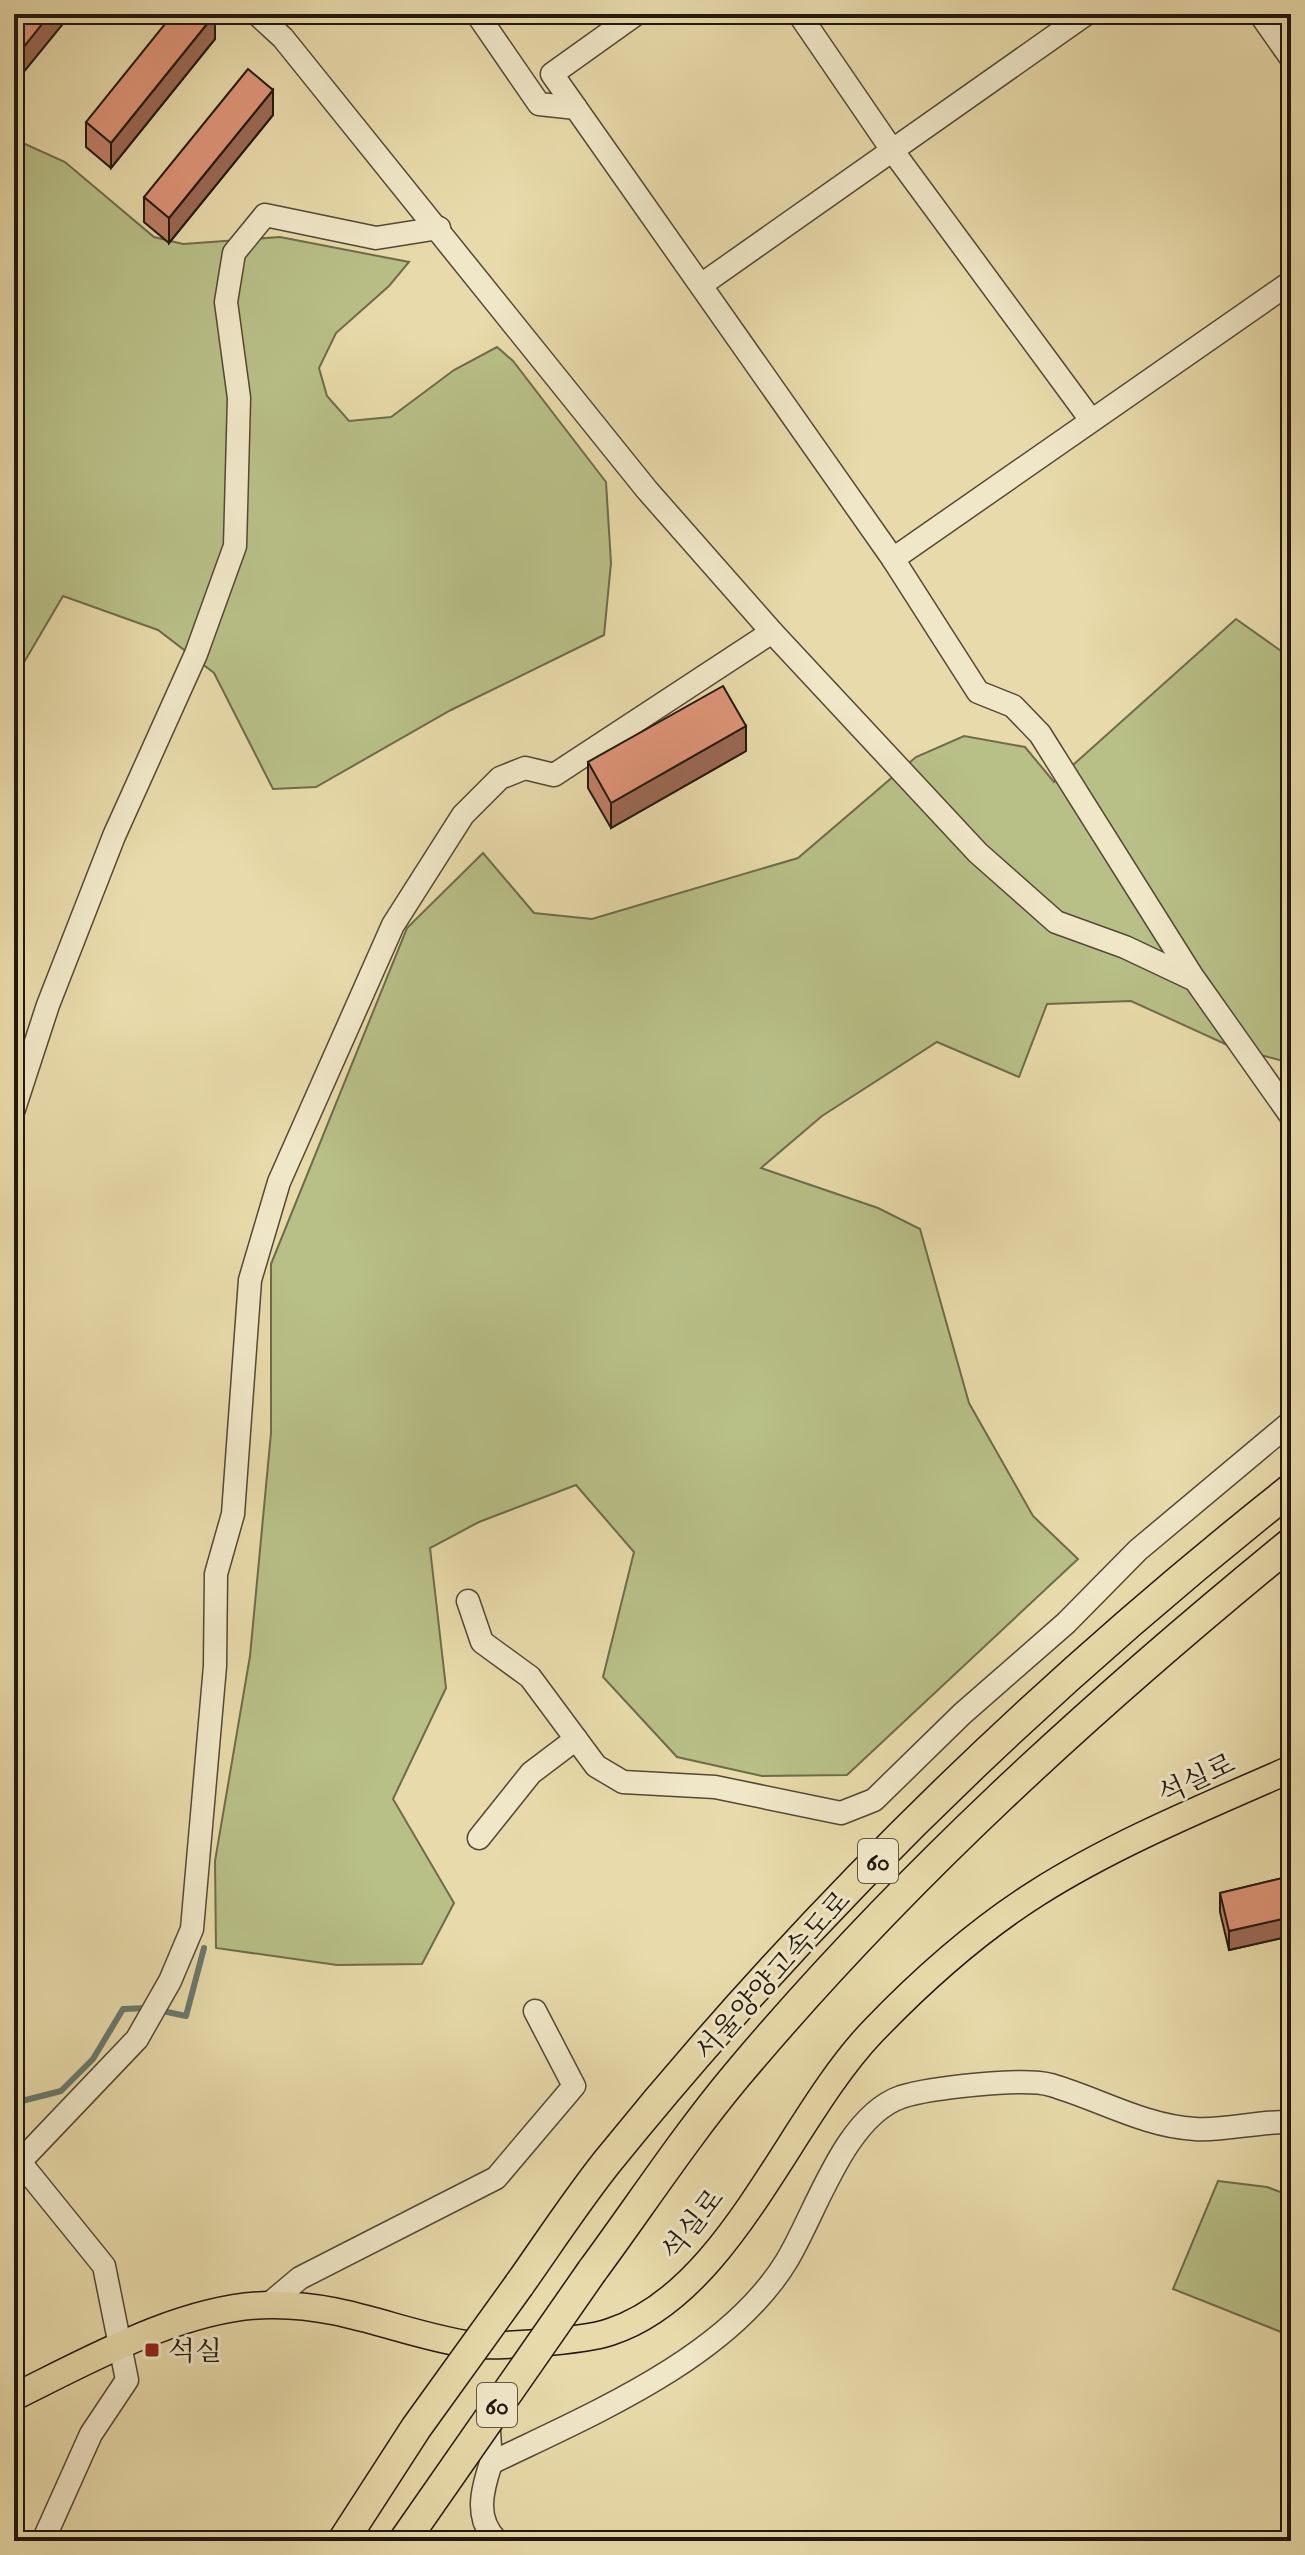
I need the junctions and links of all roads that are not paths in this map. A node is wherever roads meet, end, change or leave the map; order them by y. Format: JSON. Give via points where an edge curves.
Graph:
{"nodes":[{"id":1,"x":257,"y":14,"type":"edge"},
{"id":2,"x":477,"y":14,"type":"edge"},
{"id":3,"x":636,"y":14,"type":"edge"},
{"id":4,"x":799,"y":14,"type":"edge"},
{"id":5,"x":1086,"y":14,"type":"edge"},
{"id":6,"x":1260,"y":14,"type":"edge"},
{"id":7,"x":276,"y":22,"type":"edge"},
{"id":8,"x":1291,"y":58,"type":"edge"},
{"id":9,"x":576,"y":108,"type":"junction"},
{"id":10,"x":892,"y":150,"type":"junction"},
{"id":11,"x":439,"y":228,"type":"junction"},
{"id":12,"x":1291,"y":282,"type":"edge"},
{"id":13,"x":701,"y":285,"type":"junction"},
{"id":14,"x":1091,"y":420,"type":"junction"},
{"id":15,"x":893,"y":559,"type":"junction"},
{"id":16,"x":772,"y":632,"type":"junction"},
{"id":17,"x":1195,"y":980,"type":"junction"},
{"id":18,"x":14,"y":1109,"type":"edge"},
{"id":19,"x":1291,"y":1116,"type":"edge"},
{"id":20,"x":1291,"y":1422,"type":"edge"},
{"id":21,"x":1291,"y":1489,"type":"edge"},
{"id":22,"x":1291,"y":1543,"type":"edge"},
{"id":23,"x":468,"y":1601,"type":"dead end"},
{"id":24,"x":576,"y":1739,"type":"junction"},
{"id":25,"x":1291,"y":1769,"type":"edge"},
{"id":26,"x":479,"y":1838,"type":"dead end"},
{"id":27,"x":535,"y":2011,"type":"dead end"},
{"id":28,"x":1291,"y":2122,"type":"edge"},
{"id":29,"x":16,"y":2159,"type":"edge"},
{"id":30,"x":269,"y":2304,"type":"junction"},
{"id":31,"x":121,"y":2344,"type":"junction"},
{"id":32,"x":510,"y":2345,"type":"junction"},
{"id":33,"x":14,"y":2397,"type":"edge"},
{"id":34,"x":491,"y":2463,"type":"junction"},
{"id":35,"x":43,"y":2541,"type":"edge"},
{"id":36,"x":343,"y":2541,"type":"edge"},
{"id":37,"x":404,"y":2541,"type":"edge"},
{"id":38,"x":497,"y":2541,"type":"edge"}],
"edges":[{"from":1,"to":7,"type":"street"},
{"from":2,"to":9,"type":"street","via":[[539,104]]},
{"from":3,"to":9,"type":"street","via":[[552,74]]},
{"from":4,"to":10,"type":"street"},
{"from":5,"to":10,"type":"street"},
{"from":6,"to":8,"type":"street"},
{"from":7,"to":11,"type":"street"},
{"from":9,"to":13,"type":"street"},
{"from":10,"to":13,"type":"street"},
{"from":10,"to":14,"type":"street"},
{"from":11,"to":16,"type":"street","via":[[647,490]]},
{"from":11,"to":18,"type":"street","via":[[376,238],[265,215],[234,253],[226,302],[239,398],[235,546],[196,654],[114,836]]},
{"from":12,"to":14,"type":"street"},
{"from":13,"to":15,"type":"street"},
{"from":14,"to":15,"type":"street"},
{"from":15,"to":17,"type":"street","via":[[978,692],[1013,706],[1040,734]]},
{"from":16,"to":17,"type":"street","via":[[978,853],[1056,922]]},
{"from":16,"to":29,"type":"street","via":[[554,775],[525,768],[500,778],[463,815],[393,925],[279,1182],[250,1280],[233,1514],[216,1574],[215,1666],[192,1929],[137,2039]]},
{"from":17,"to":19,"type":"street"},
{"from":20,"to":24,"type":"street","via":[[1138,1550],[874,1800],[841,1813],[715,1787],[623,1782],[596,1766]]},
{"from":21,"to":36,"type":"highway","name":"서울양양고속도로","number":"60","bridge":true,"via":[[1165,1588],[1003,1736],[780,1960],[606,2164],[416,2428]]},
{"from":22,"to":37,"type":"highway","name":"서울양양고속도로","number":"60","bridge":true,"via":[[1192,1623],[1015,1782],[871,1927],[735,2077]]},
{"from":23,"to":24,"type":"street","via":[[482,1642],[530,1677]]},
{"from":24,"to":26,"type":"street","via":[[531,1773]]},
{"from":25,"to":32,"type":"main road","name":"석실로","via":[[1072,1872],[989,1926],[929,1976],[870,2033],[819,2099],[714,2257],[684,2286],[610,2332]]},
{"from":27,"to":30,"type":"street","via":[[574,2086],[496,2178],[300,2278]]},
{"from":28,"to":34,"type":"street","via":[[1195,2129],[1116,2112],[1048,2084],[990,2084],[901,2097],[873,2114],[850,2140],[786,2262],[760,2300],[730,2330],[680,2364]]},
{"from":29,"to":31,"type":"street","via":[[104,2266]]},
{"from":30,"to":31,"type":"main road","name":"석실로","via":[[194,2318]]},
{"from":30,"to":32,"type":"main road","name":"석실로","via":[[351,2312],[467,2344]]},
{"from":31,"to":33,"type":"main road","name":"석실로"},
{"from":31,"to":35,"type":"street","via":[[127,2380],[91,2434]]},
{"from":32,"to":34,"type":"street","via":[[513,2362],[488,2411]]},
{"from":34,"to":38,"type":"street","via":[[482,2491],[482,2519]]}]}
